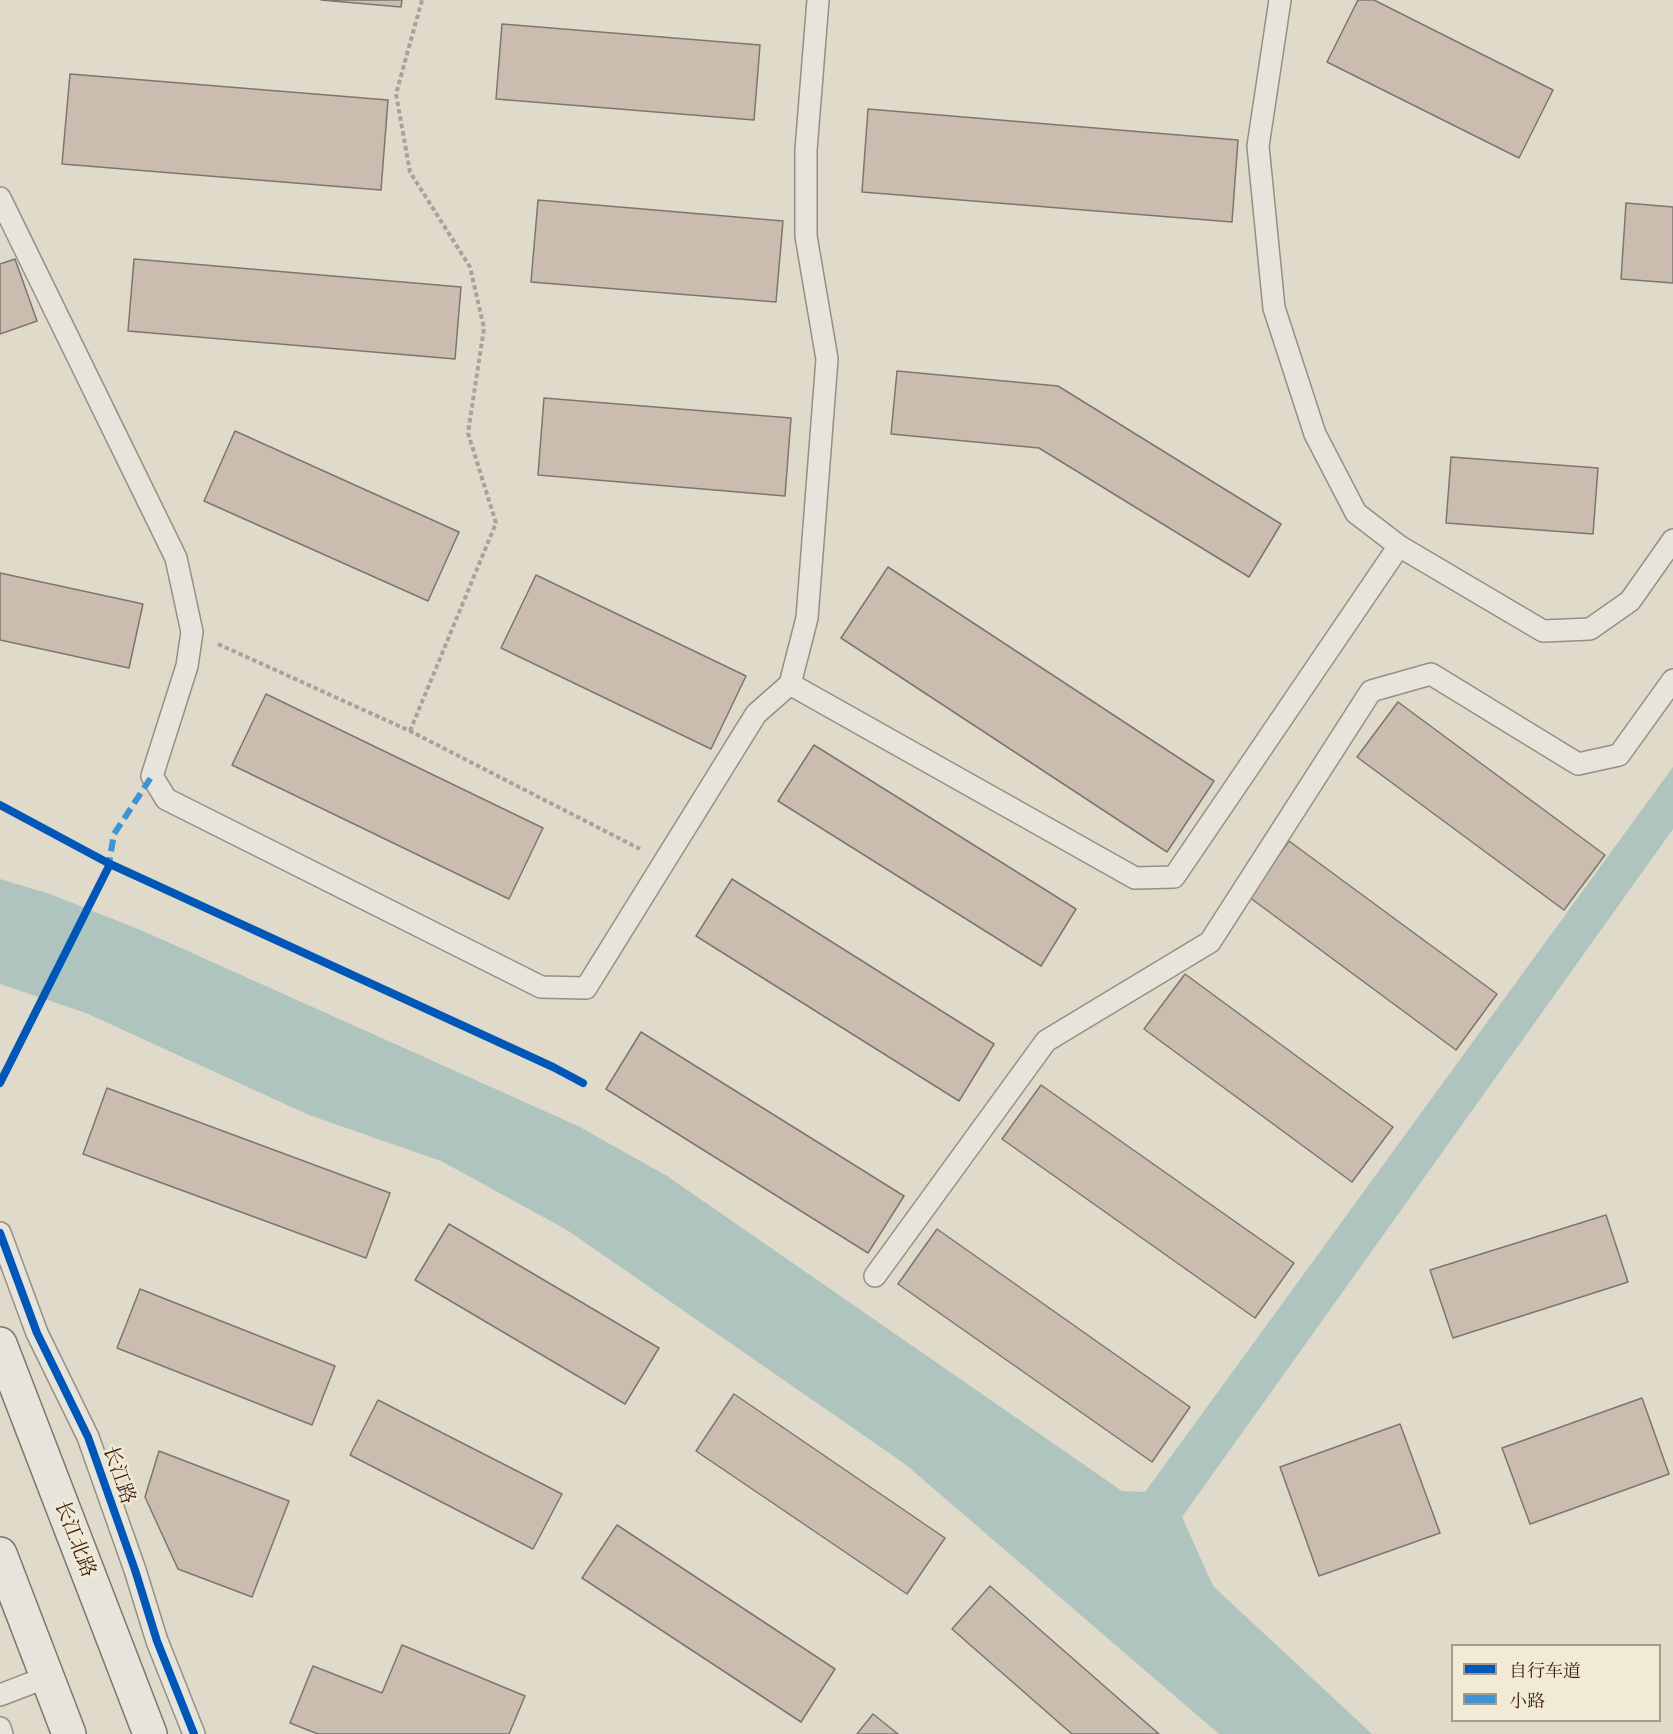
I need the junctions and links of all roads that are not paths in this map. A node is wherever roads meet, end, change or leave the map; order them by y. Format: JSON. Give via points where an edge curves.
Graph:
{"nodes":[{"id":1,"x":818,"y":0,"type":"edge"},
{"id":2,"x":1280,"y":0,"type":"edge"},
{"id":3,"x":0,"y":198,"type":"edge"},
{"id":4,"x":1673,"y":540,"type":"edge"},
{"id":5,"x":1399,"y":546,"type":"junction"},
{"id":6,"x":1673,"y":680,"type":"edge"},
{"id":7,"x":790,"y":684,"type":"junction"},
{"id":8,"x":0,"y":1233,"type":"edge"},
{"id":9,"x":875,"y":1276,"type":"dead end"},
{"id":10,"x":0,"y":1344,"type":"edge"},
{"id":11,"x":0,"y":1554,"type":"edge"},
{"id":12,"x":47,"y":1677,"type":"junction"},
{"id":13,"x":0,"y":1695,"type":"edge"},
{"id":14,"x":0,"y":1728,"type":"edge"},
{"id":15,"x":2,"y":1734,"type":"edge"},
{"id":16,"x":69,"y":1734,"type":"edge"},
{"id":17,"x":150,"y":1734,"type":"edge"},
{"id":18,"x":194,"y":1734,"type":"edge"}],
"edges":[{"from":1,"to":7,"type":"lane","via":[[806,150],[806,236],[827,359],[807,618]]},
{"from":2,"to":5,"type":"lane","via":[[1258,146],[1274,308],[1315,434],[1356,513]]},
{"from":3,"to":7,"type":"lane","via":[[176,558],[192,632],[187,666],[152,776],[166,799],[541,987],[586,988],[756,714]]},
{"from":4,"to":5,"type":"lane","via":[[1630,601],[1590,629],[1543,631]]},
{"from":5,"to":7,"type":"lane","via":[[1173,877],[1135,878]]},
{"from":6,"to":9,"type":"lane","via":[[1619,755],[1578,764],[1431,674],[1371,691],[1210,942],[1047,1041]]},
{"from":8,"to":18,"type":"lane","name":"长江路","via":[[37,1334],[88,1437],[157,1641]]},
{"from":10,"to":17,"type":"main road","name":"长江北路"},
{"from":11,"to":12,"type":"main road"},
{"from":12,"to":13,"type":"lane"},
{"from":12,"to":16,"type":"main road"},
{"from":14,"to":15,"type":"lane"}]}
